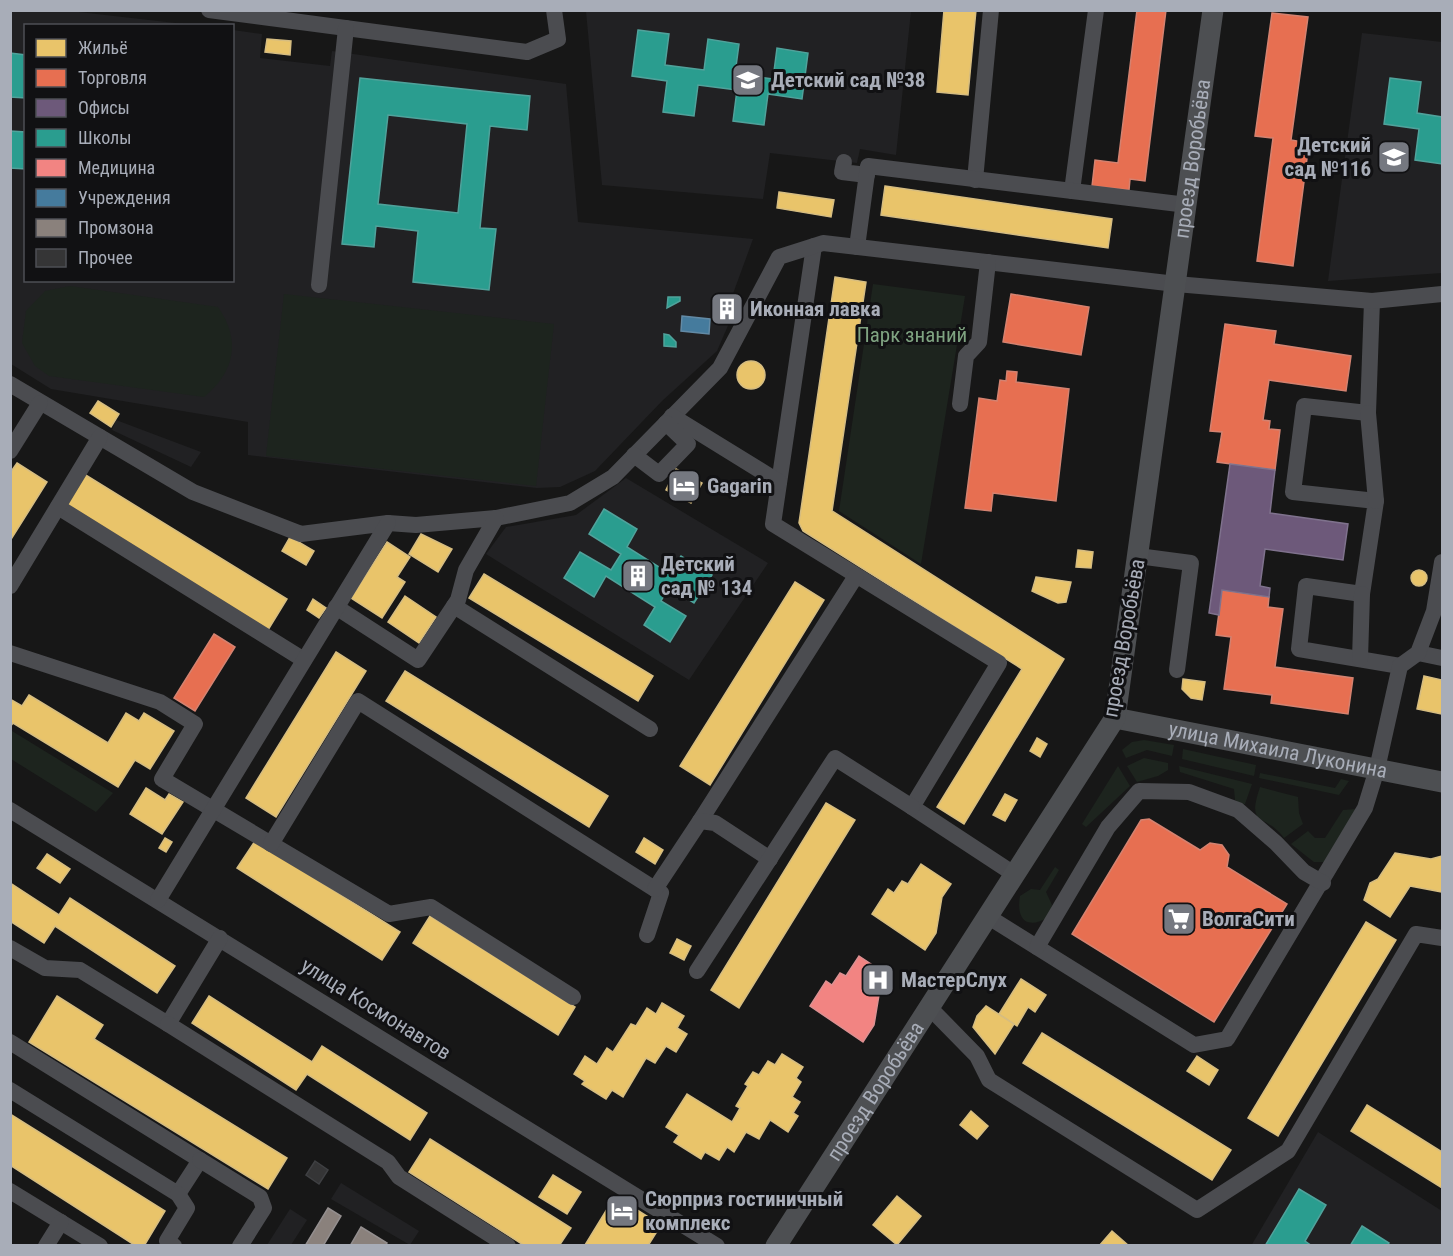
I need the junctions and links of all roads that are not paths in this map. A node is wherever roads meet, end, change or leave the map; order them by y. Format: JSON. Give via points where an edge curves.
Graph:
{"nodes":[{"id":1,"x":209,"y":10,"type":"edge"},
{"id":2,"x":554,"y":10,"type":"edge"},
{"id":3,"x":991,"y":10,"type":"edge"},
{"id":4,"x":1096,"y":10,"type":"edge"},
{"id":5,"x":1213,"y":10,"type":"edge"},
{"id":6,"x":346,"y":28,"type":"junction"},
{"id":7,"x":844,"y":162,"type":"dead end"},
{"id":8,"x":867,"y":175,"type":"junction"},
{"id":9,"x":975,"y":180,"type":"junction"},
{"id":10,"x":1072,"y":191,"type":"junction"},
{"id":11,"x":1187,"y":205,"type":"junction"},
{"id":12,"x":814,"y":246,"type":"junction"},
{"id":13,"x":856,"y":247,"type":"junction"},
{"id":14,"x":988,"y":262,"type":"junction"},
{"id":15,"x":1176,"y":284,"type":"junction"},
{"id":16,"x":320,"y":285,"type":"dead end"},
{"id":17,"x":1443,"y":294,"type":"edge"},
{"id":18,"x":1372,"y":301,"type":"junction"},
{"id":19,"x":10,"y":384,"type":"edge"},
{"id":20,"x":40,"y":403,"type":"junction"},
{"id":21,"x":960,"y":404,"type":"dead end"},
{"id":22,"x":1368,"y":413,"type":"junction"},
{"id":23,"x":669,"y":420,"type":"junction"},
{"id":24,"x":100,"y":437,"type":"junction"},
{"id":25,"x":10,"y":451,"type":"edge"},
{"id":26,"x":634,"y":455,"type":"junction"},
{"id":27,"x":778,"y":483,"type":"junction"},
{"id":28,"x":1376,"y":501,"type":"junction"},
{"id":29,"x":58,"y":507,"type":"junction"},
{"id":30,"x":496,"y":518,"type":"junction"},
{"id":31,"x":388,"y":523,"type":"junction"},
{"id":32,"x":1138,"y":556,"type":"junction"},
{"id":33,"x":1443,"y":562,"type":"edge"},
{"id":34,"x":856,"y":576,"type":"junction"},
{"id":35,"x":10,"y":586,"type":"edge"},
{"id":36,"x":1362,"y":594,"type":"junction"},
{"id":37,"x":454,"y":606,"type":"junction"},
{"id":38,"x":336,"y":607,"type":"junction"},
{"id":39,"x":1438,"y":612,"type":"edge"},
{"id":40,"x":10,"y":653,"type":"edge"},
{"id":41,"x":1418,"y":653,"type":"junction"},
{"id":42,"x":1443,"y":658,"type":"edge"},
{"id":43,"x":1360,"y":659,"type":"junction"},
{"id":44,"x":304,"y":660,"type":"junction"},
{"id":45,"x":1400,"y":666,"type":"junction"},
{"id":46,"x":1177,"y":670,"type":"dead end"},
{"id":47,"x":1115,"y":718,"type":"junction"},
{"id":48,"x":650,"y":729,"type":"dead end"},
{"id":49,"x":1377,"y":769,"type":"junction"},
{"id":50,"x":1443,"y":782,"type":"edge"},
{"id":51,"x":912,"y":807,"type":"junction"},
{"id":52,"x":10,"y":810,"type":"edge"},
{"id":53,"x":213,"y":812,"type":"junction"},
{"id":54,"x":700,"y":821,"type":"junction"},
{"id":55,"x":271,"y":844,"type":"junction"},
{"id":56,"x":770,"y":859,"type":"junction"},
{"id":57,"x":1014,"y":874,"type":"junction"},
{"id":58,"x":1323,"y":883,"type":"junction"},
{"id":59,"x":655,"y":889,"type":"junction"},
{"id":60,"x":158,"y":900,"type":"junction"},
{"id":61,"x":987,"y":916,"type":"junction"},
{"id":62,"x":647,"y":935,"type":"dead end"},
{"id":63,"x":220,"y":938,"type":"junction"},
{"id":64,"x":1443,"y":938,"type":"edge"},
{"id":65,"x":1037,"y":947,"type":"junction"},
{"id":66,"x":10,"y":948,"type":"edge"},
{"id":67,"x":697,"y":971,"type":"dead end"},
{"id":68,"x":573,"y":997,"type":"dead end"},
{"id":69,"x":929,"y":1007,"type":"junction"},
{"id":70,"x":168,"y":1024,"type":"junction"},
{"id":71,"x":10,"y":1042,"type":"edge"},
{"id":72,"x":10,"y":1090,"type":"edge"},
{"id":73,"x":200,"y":1160,"type":"junction"},
{"id":74,"x":10,"y":1191,"type":"edge"},
{"id":75,"x":178,"y":1194,"type":"junction"},
{"id":76,"x":61,"y":1222,"type":"junction"},
{"id":77,"x":46,"y":1245,"type":"edge"},
{"id":78,"x":100,"y":1245,"type":"edge"},
{"id":79,"x":174,"y":1245,"type":"edge"},
{"id":80,"x":240,"y":1245,"type":"edge"},
{"id":81,"x":508,"y":1245,"type":"edge"},
{"id":82,"x":717,"y":1245,"type":"edge"},
{"id":83,"x":776,"y":1245,"type":"edge"}],
"edges":[{"from":1,"to":6,"type":"street"},
{"from":2,"to":6,"type":"street","via":[[558,39],[527,52]]},
{"from":3,"to":9,"type":"street"},
{"from":4,"to":10,"type":"street"},
{"from":5,"to":11,"type":"main road","name":"проезд Воробьёва"},
{"from":6,"to":16,"type":"street"},
{"from":7,"to":8,"type":"street","via":[[842,172]]},
{"from":8,"to":9,"type":"street","via":[[868,166]]},
{"from":8,"to":13,"type":"street"},
{"from":9,"to":10,"type":"street"},
{"from":10,"to":11,"type":"street"},
{"from":11,"to":15,"type":"main road","name":"проезд Воробьёва"},
{"from":12,"to":13,"type":"street","via":[[823,243]]},
{"from":12,"to":23,"type":"street","via":[[779,257],[720,368]]},
{"from":12,"to":27,"type":"street"},
{"from":13,"to":14,"type":"street"},
{"from":14,"to":15,"type":"street"},
{"from":14,"to":21,"type":"street","via":[[979,342],[966,356]]},
{"from":15,"to":18,"type":"street"},
{"from":15,"to":32,"type":"main road","name":"проезд Воробьёва"},
{"from":17,"to":18,"type":"street"},
{"from":18,"to":22,"type":"street"},
{"from":19,"to":20,"type":"street"},
{"from":20,"to":24,"type":"street"},
{"from":20,"to":25,"type":"street"},
{"from":22,"to":28,"type":"street"},
{"from":22,"to":28,"type":"street","via":[[1304,406],[1293,492]]},
{"from":23,"to":26,"type":"street"},
{"from":23,"to":26,"type":"street","via":[[688,444],[659,474]]},
{"from":23,"to":27,"type":"street"},
{"from":24,"to":29,"type":"street"},
{"from":24,"to":31,"type":"street","via":[[193,492],[301,534]]},
{"from":26,"to":30,"type":"street","via":[[613,477],[570,502]]},
{"from":27,"to":34,"type":"street","via":[[772,524]]},
{"from":28,"to":36,"type":"street"},
{"from":29,"to":35,"type":"street"},
{"from":29,"to":44,"type":"street"},
{"from":30,"to":31,"type":"street","via":[[416,525]]},
{"from":30,"to":37,"type":"street","via":[[466,570]]},
{"from":31,"to":38,"type":"street"},
{"from":32,"to":46,"type":"street","via":[[1191,563]]},
{"from":32,"to":47,"type":"main road","name":"проезд Воробьёва"},
{"from":33,"to":39,"type":"street"},
{"from":34,"to":51,"type":"street","via":[[999,663]]},
{"from":34,"to":54,"type":"street"},
{"from":36,"to":43,"type":"street"},
{"from":36,"to":43,"type":"street","via":[[1306,586],[1299,649]]},
{"from":37,"to":38,"type":"street","via":[[418,660]]},
{"from":37,"to":48,"type":"street"},
{"from":38,"to":44,"type":"street"},
{"from":39,"to":41,"type":"street"},
{"from":40,"to":53,"type":"street","via":[[160,702],[195,724],[162,780]]},
{"from":41,"to":42,"type":"street"},
{"from":41,"to":45,"type":"street"},
{"from":43,"to":45,"type":"street"},
{"from":44,"to":53,"type":"street"},
{"from":45,"to":49,"type":"street"},
{"from":47,"to":49,"type":"main road","name":"улица Михаила Луконина"},
{"from":47,"to":57,"type":"main road","name":"проезд Воробьёва"},
{"from":49,"to":50,"type":"main road","name":"улица Михаила Луконина"},
{"from":49,"to":58,"type":"street","via":[[1365,808]]},
{"from":51,"to":56,"type":"street","via":[[835,758]]},
{"from":51,"to":57,"type":"street"},
{"from":52,"to":60,"type":"street","name":"улица Космонавтов"},
{"from":53,"to":55,"type":"street"},
{"from":53,"to":60,"type":"street"},
{"from":54,"to":56,"type":"street","via":[[715,823]]},
{"from":54,"to":59,"type":"street"},
{"from":55,"to":59,"type":"street","via":[[358,701]]},
{"from":55,"to":68,"type":"street","via":[[389,914],[430,907]]},
{"from":56,"to":67,"type":"street"},
{"from":57,"to":61,"type":"main road","name":"проезд Воробьёва"},
{"from":58,"to":65,"type":"street","via":[[1304,872],[1238,810],[1189,792],[1139,791],[1108,827]]},
{"from":58,"to":65,"type":"street","via":[[1227,1039],[1194,1045]]},
{"from":59,"to":62,"type":"street","via":[[662,893]]},
{"from":60,"to":63,"type":"street","name":"улица Космонавтов"},
{"from":61,"to":65,"type":"street"},
{"from":61,"to":69,"type":"main road","name":"проезд Воробьёва"},
{"from":63,"to":70,"type":"street"},
{"from":63,"to":82,"type":"street","name":"улица Космонавтов"},
{"from":64,"to":69,"type":"street","via":[[1416,934],[1288,1151],[1197,1209],[989,1080],[977,1056]]},
{"from":66,"to":70,"type":"street","via":[[45,968],[80,970]]},
{"from":69,"to":83,"type":"main road","name":"проезд Воробьёва"},
{"from":70,"to":81,"type":"street","via":[[388,1162],[399,1177]]},
{"from":71,"to":73,"type":"street"},
{"from":72,"to":75,"type":"street"},
{"from":73,"to":75,"type":"street"},
{"from":73,"to":80,"type":"street","via":[[260,1197],[264,1208]]},
{"from":74,"to":76,"type":"street"},
{"from":75,"to":79,"type":"street","via":[[187,1208],[167,1241]]},
{"from":76,"to":77,"type":"street"},
{"from":76,"to":78,"type":"street"}]}
